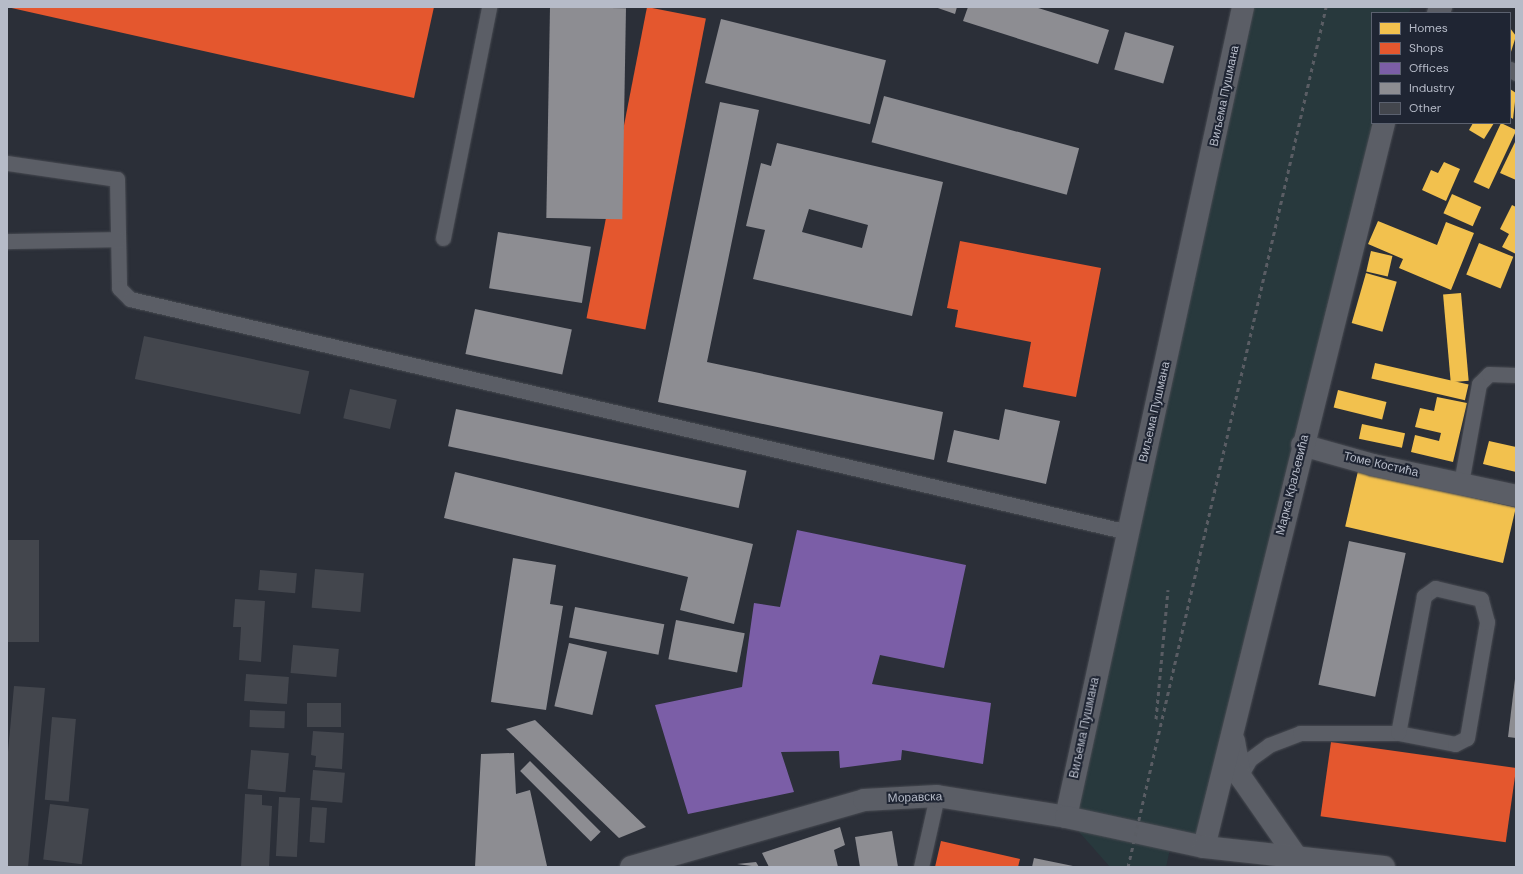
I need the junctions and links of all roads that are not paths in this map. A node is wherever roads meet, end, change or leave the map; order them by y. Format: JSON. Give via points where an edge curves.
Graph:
{"nodes":[{"id":1,"x":489,"y":7,"type":"edge"},
{"id":2,"x":1242,"y":7,"type":"edge"},
{"id":3,"x":1384,"y":124,"type":"edge"},
{"id":4,"x":7,"y":162,"type":"edge"},
{"id":5,"x":118,"y":238,"type":"junction"},
{"id":6,"x":443,"y":238,"type":"dead end"},
{"id":7,"x":7,"y":242,"type":"edge"},
{"id":8,"x":1516,"y":375,"type":"edge"},
{"id":9,"x":1302,"y":445,"type":"junction"},
{"id":10,"x":1461,"y":483,"type":"junction"},
{"id":11,"x":1516,"y":496,"type":"edge"},
{"id":12,"x":1128,"y":532,"type":"junction"},
{"id":13,"x":1398,"y":733,"type":"junction"},
{"id":14,"x":1232,"y":735,"type":"junction"},
{"id":15,"x":1240,"y":776,"type":"junction"},
{"id":16,"x":937,"y":796,"type":"junction"},
{"id":17,"x":1066,"y":817,"type":"junction"},
{"id":18,"x":1204,"y":847,"type":"junction"},
{"id":19,"x":1298,"y":859,"type":"junction"},
{"id":20,"x":631,"y":867,"type":"edge"},
{"id":21,"x":921,"y":867,"type":"edge"},
{"id":22,"x":1384,"y":867,"type":"edge"}],
"edges":[{"from":1,"to":6,"type":"lane"},
{"from":2,"to":12,"type":"street","name":"Виљема Пушмана"},
{"from":3,"to":9,"type":"street","name":"Марка Краљевића"},
{"from":4,"to":5,"type":"lane","via":[[117,179]]},
{"from":5,"to":7,"type":"lane"},
{"from":5,"to":12,"type":"lane","via":[[119,288],[138,301]]},
{"from":8,"to":10,"type":"lane","via":[[1489,374],[1479,384]]},
{"from":9,"to":10,"type":"street","name":"Томе Костића","via":[[1373,465]]},
{"from":9,"to":14,"type":"street","name":"Марка Краљевића"},
{"from":10,"to":11,"type":"street","name":"Томе Костића"},
{"from":12,"to":17,"type":"street","name":"Виљема Пушмана"},
{"from":13,"to":13,"type":"lane","via":[[1455,744],[1467,738],[1487,622],[1481,599],[1435,588],[1424,596]]},
{"from":13,"to":15,"type":"lane","via":[[1300,733],[1269,745],[1250,759]]},
{"from":14,"to":15,"type":"street"},
{"from":14,"to":18,"type":"street","name":"Марка Краљевића"},
{"from":15,"to":19,"type":"street"},
{"from":16,"to":17,"type":"street","name":"Моравска"},
{"from":16,"to":20,"type":"street","name":"Моравска","via":[[864,800]]},
{"from":16,"to":21,"type":"lane"},
{"from":17,"to":18,"type":"street","name":"Моравска"},
{"from":18,"to":19,"type":"street","name":"Моравска"},
{"from":19,"to":22,"type":"street","name":"Моравска"}]}
